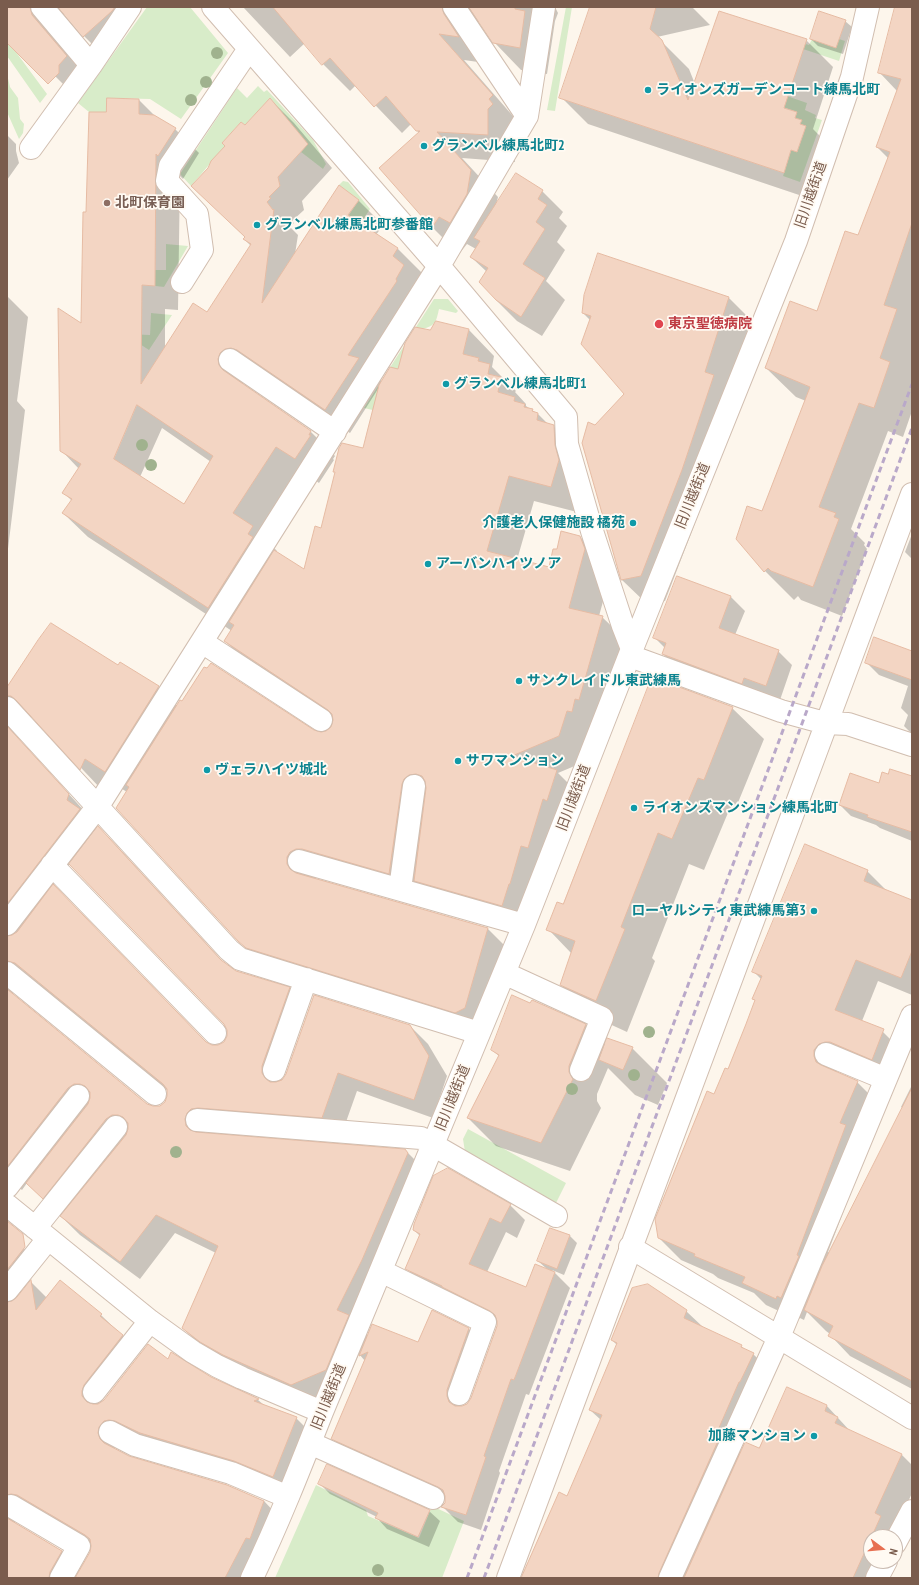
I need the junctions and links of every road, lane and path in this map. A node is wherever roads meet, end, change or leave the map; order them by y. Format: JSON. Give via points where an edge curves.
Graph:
{"nodes":[{"id":1,"x":42,"y":7,"type":"edge"},
{"id":2,"x":130,"y":7,"type":"edge"},
{"id":3,"x":212,"y":7,"type":"edge"},
{"id":4,"x":454,"y":7,"type":"edge"},
{"id":5,"x":544,"y":7,"type":"edge"},
{"id":6,"x":868,"y":7,"type":"edge"},
{"id":7,"x":249,"y":49,"type":"junction"},
{"id":8,"x":91,"y":65,"type":"junction"},
{"id":9,"x":527,"y":116,"type":"junction"},
{"id":10,"x":31,"y":148,"type":"dead end"},
{"id":11,"x":439,"y":266,"type":"junction"},
{"id":12,"x":182,"y":282,"type":"dead end"},
{"id":13,"x":230,"y":360,"type":"dead end"},
{"id":14,"x":335,"y":432,"type":"junction"},
{"id":15,"x":912,"y":494,"type":"edge"},
{"id":16,"x":202,"y":642,"type":"junction"},
{"id":17,"x":631,"y":652,"type":"junction"},
{"id":18,"x":7,"y":708,"type":"edge"},
{"id":19,"x":321,"y":720,"type":"dead end"},
{"id":20,"x":826,"y":723,"type":"junction"},
{"id":21,"x":912,"y":745,"type":"edge"},
{"id":22,"x":414,"y":786,"type":"dead end"},
{"id":23,"x":98,"y":806,"type":"junction"},
{"id":24,"x":299,"y":861,"type":"dead end"},
{"id":25,"x":52,"y":865,"type":"junction"},
{"id":26,"x":400,"y":889,"type":"junction"},
{"id":27,"x":7,"y":924,"type":"edge"},
{"id":28,"x":524,"y":925,"type":"junction"},
{"id":29,"x":7,"y":973,"type":"edge"},
{"id":30,"x":504,"y":973,"type":"junction"},
{"id":31,"x":306,"y":979,"type":"junction"},
{"id":32,"x":912,"y":1016,"type":"edge"},
{"id":33,"x":215,"y":1033,"type":"dead end"},
{"id":34,"x":479,"y":1033,"type":"junction"},
{"id":35,"x":826,"y":1054,"type":"dead end"},
{"id":36,"x":274,"y":1070,"type":"dead end"},
{"id":37,"x":582,"y":1070,"type":"dead end"},
{"id":38,"x":886,"y":1079,"type":"junction"},
{"id":39,"x":155,"y":1094,"type":"dead end"},
{"id":40,"x":78,"y":1096,"type":"dead end"},
{"id":41,"x":197,"y":1120,"type":"dead end"},
{"id":42,"x":116,"y":1127,"type":"dead end"},
{"id":43,"x":434,"y":1145,"type":"junction"},
{"id":44,"x":7,"y":1187,"type":"edge"},
{"id":45,"x":7,"y":1205,"type":"edge"},
{"id":46,"x":556,"y":1216,"type":"dead end"},
{"id":47,"x":42,"y":1233,"type":"junction"},
{"id":48,"x":630,"y":1247,"type":"junction"},
{"id":49,"x":381,"y":1271,"type":"junction"},
{"id":50,"x":7,"y":1290,"type":"edge"},
{"id":51,"x":150,"y":1321,"type":"junction"},
{"id":52,"x":779,"y":1337,"type":"junction"},
{"id":53,"x":94,"y":1392,"type":"dead end"},
{"id":54,"x":459,"y":1394,"type":"dead end"},
{"id":55,"x":322,"y":1412,"type":"junction"},
{"id":56,"x":912,"y":1418,"type":"edge"},
{"id":57,"x":110,"y":1432,"type":"dead end"},
{"id":58,"x":310,"y":1443,"type":"junction"},
{"id":59,"x":288,"y":1497,"type":"junction"},
{"id":60,"x":433,"y":1498,"type":"dead end"},
{"id":61,"x":12,"y":1506,"type":"dead end"},
{"id":62,"x":912,"y":1511,"type":"edge"},
{"id":63,"x":902,"y":1529,"type":"edge"},
{"id":64,"x":882,"y":1569,"type":"edge"},
{"id":65,"x":61,"y":1578,"type":"edge"},
{"id":66,"x":252,"y":1578,"type":"edge"},
{"id":67,"x":508,"y":1578,"type":"edge"},
{"id":68,"x":670,"y":1578,"type":"edge"},
{"id":69,"x":877,"y":1578,"type":"edge"}],
"edges":[{"from":1,"to":8,"type":"street"},
{"from":2,"to":8,"type":"street"},
{"from":3,"to":7,"type":"street"},
{"from":4,"to":9,"type":"street"},
{"from":5,"to":9,"type":"street"},
{"from":6,"to":17,"type":"street","name":"旧川越街道","via":[[852,77],[796,241]]},
{"from":7,"to":11,"type":"street"},
{"from":7,"to":12,"type":"street","via":[[170,166],[167,181],[197,214],[202,250]]},
{"from":8,"to":10,"type":"street"},
{"from":9,"to":11,"type":"street"},
{"from":11,"to":14,"type":"street"},
{"from":11,"to":17,"type":"street","via":[[566,417],[567,444]]},
{"from":13,"to":14,"type":"street"},
{"from":14,"to":16,"type":"street"},
{"from":15,"to":20,"type":"street"},
{"from":16,"to":19,"type":"street"},
{"from":16,"to":23,"type":"street"},
{"from":17,"to":20,"type":"street","via":[[781,711]]},
{"from":17,"to":28,"type":"street","name":"旧川越街道"},
{"from":18,"to":23,"type":"street"},
{"from":20,"to":21,"type":"street","via":[[848,724]]},
{"from":20,"to":48,"type":"street"},
{"from":22,"to":26,"type":"street"},
{"from":23,"to":25,"type":"street"},
{"from":23,"to":31,"type":"street","via":[[229,950],[240,959]]},
{"from":24,"to":26,"type":"street"},
{"from":25,"to":27,"type":"street"},
{"from":25,"to":33,"type":"street"},
{"from":26,"to":28,"type":"street"},
{"from":28,"to":30,"type":"street","name":"旧川越街道"},
{"from":29,"to":39,"type":"street"},
{"from":30,"to":34,"type":"street","name":"旧川越街道"},
{"from":30,"to":37,"type":"street","via":[[602,1018]]},
{"from":31,"to":34,"type":"street"},
{"from":31,"to":36,"type":"street"},
{"from":32,"to":38,"type":"street"},
{"from":34,"to":43,"type":"street","name":"旧川越街道"},
{"from":35,"to":38,"type":"street"},
{"from":38,"to":52,"type":"street"},
{"from":40,"to":44,"type":"street"},
{"from":41,"to":43,"type":"street","via":[[421,1138]]},
{"from":42,"to":47,"type":"street"},
{"from":43,"to":46,"type":"street"},
{"from":43,"to":49,"type":"street","name":"旧川越街道"},
{"from":45,"to":47,"type":"street"},
{"from":47,"to":50,"type":"street"},
{"from":47,"to":51,"type":"street"},
{"from":48,"to":52,"type":"street"},
{"from":48,"to":67,"type":"street"},
{"from":49,"to":54,"type":"street","via":[[485,1322]]},
{"from":49,"to":55,"type":"street","name":"旧川越街道"},
{"from":51,"to":53,"type":"street"},
{"from":51,"to":55,"type":"street","via":[[217,1366]]},
{"from":52,"to":56,"type":"street"},
{"from":52,"to":68,"type":"street"},
{"from":55,"to":58,"type":"street","name":"旧川越街道"},
{"from":57,"to":59,"type":"street","via":[[135,1445],[231,1473]]},
{"from":58,"to":59,"type":"street","name":"旧川越街道"},
{"from":58,"to":60,"type":"street"},
{"from":59,"to":66,"type":"street","name":"旧川越街道"},
{"from":61,"to":65,"type":"street","via":[[79,1546]]},
{"from":62,"to":63,"type":"street"},
{"from":64,"to":69,"type":"street"}]}
